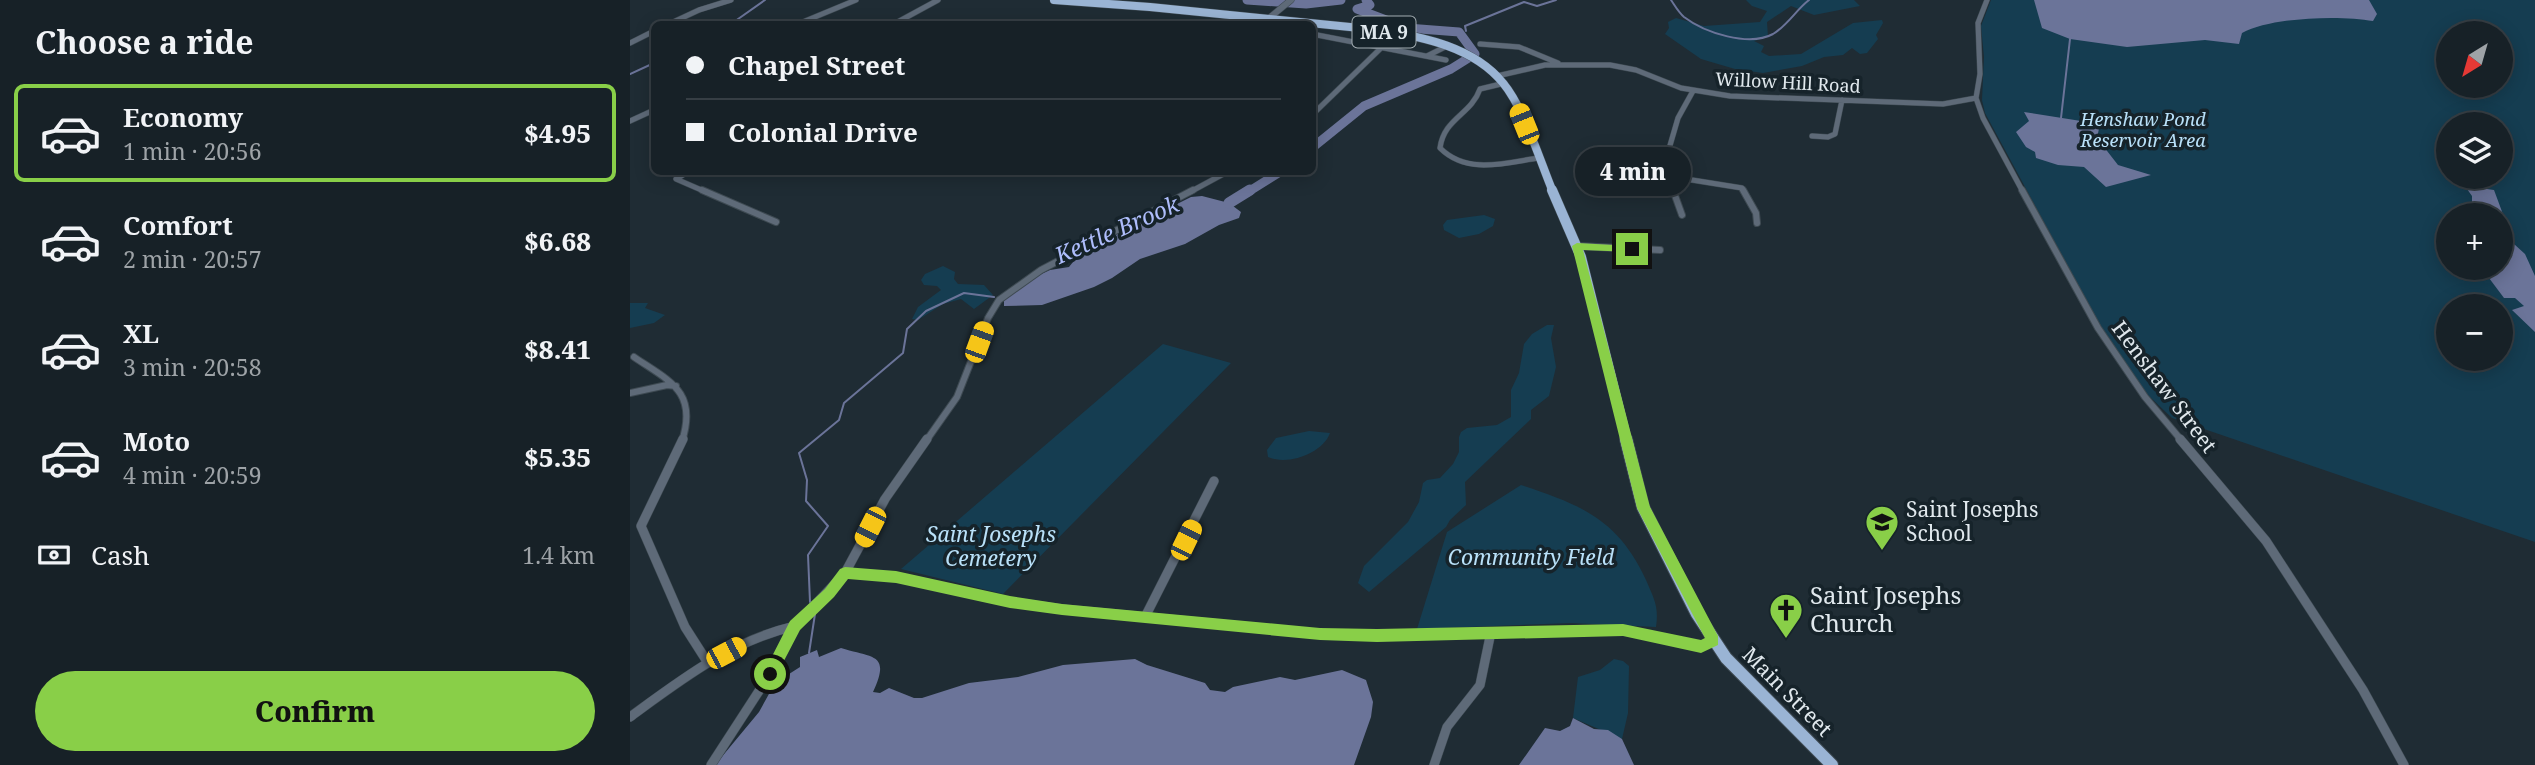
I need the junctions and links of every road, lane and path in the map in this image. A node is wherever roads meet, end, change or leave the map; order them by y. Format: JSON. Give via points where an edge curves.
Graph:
{"nodes":[{"id":1,"x":732,"y":0,"type":"edge"},
{"id":2,"x":856,"y":0,"type":"edge"},
{"id":3,"x":938,"y":0,"type":"edge"},
{"id":4,"x":1055,"y":0,"type":"edge"},
{"id":5,"x":1985,"y":0,"type":"edge"},
{"id":6,"x":1287,"y":3,"type":"edge"},
{"id":7,"x":1268,"y":19,"type":"junction"},
{"id":8,"x":675,"y":21,"type":"edge"},
{"id":9,"x":805,"y":21,"type":"edge"},
{"id":10,"x":901,"y":21,"type":"edge"},
{"id":11,"x":1277,"y":21,"type":"edge"},
{"id":12,"x":1316,"y":25,"type":"edge"},
{"id":13,"x":651,"y":32,"type":"edge"},
{"id":14,"x":1316,"y":35,"type":"edge"},
{"id":15,"x":630,"y":43,"type":"edge"},
{"id":16,"x":1480,"y":44,"type":"dead end"},
{"id":17,"x":1447,"y":46,"type":"junction"},
{"id":18,"x":1381,"y":48,"type":"junction"},
{"id":19,"x":1426,"y":56,"type":"junction"},
{"id":20,"x":1549,"y":59,"type":"junction"},
{"id":21,"x":1446,"y":60,"type":"dead end"},
{"id":22,"x":1562,"y":64,"type":"junction"},
{"id":23,"x":1540,"y":66,"type":"junction"},
{"id":24,"x":1497,"y":76,"type":"junction"},
{"id":25,"x":1505,"y":83,"type":"junction"},
{"id":26,"x":1693,"y":90,"type":"junction"},
{"id":27,"x":1976,"y":98,"type":"junction"},
{"id":28,"x":1842,"y":100,"type":"junction"},
{"id":29,"x":1316,"y":111,"type":"edge"},
{"id":30,"x":651,"y":112,"type":"edge"},
{"id":31,"x":644,"y":115,"type":"junction"},
{"id":32,"x":651,"y":118,"type":"edge"},
{"id":33,"x":630,"y":121,"type":"edge"},
{"id":34,"x":1812,"y":136,"type":"dead end"},
{"id":35,"x":1538,"y":158,"type":"junction"},
{"id":36,"x":682,"y":175,"type":"edge"},
{"id":37,"x":1221,"y":175,"type":"edge"},
{"id":38,"x":1667,"y":176,"type":"junction"},
{"id":39,"x":1682,"y":215,"type":"dead end"},
{"id":40,"x":776,"y":222,"type":"dead end"},
{"id":41,"x":1757,"y":223,"type":"dead end"},
{"id":42,"x":1577,"y":246,"type":"junction"},
{"id":43,"x":1660,"y":250,"type":"dead end"},
{"id":44,"x":634,"y":357,"type":"dead end"},
{"id":45,"x":677,"y":387,"type":"junction"},
{"id":46,"x":630,"y":393,"type":"edge"},
{"id":47,"x":1214,"y":481,"type":"dead end"},
{"id":48,"x":845,"y":573,"type":"junction"},
{"id":49,"x":1145,"y":617,"type":"junction"},
{"id":50,"x":795,"y":626,"type":"junction"},
{"id":51,"x":1491,"y":632,"type":"junction"},
{"id":52,"x":1713,"y":640,"type":"junction"},
{"id":53,"x":708,"y":663,"type":"junction"},
{"id":54,"x":630,"y":717,"type":"edge"},
{"id":55,"x":711,"y":765,"type":"edge"},
{"id":56,"x":1434,"y":765,"type":"edge"},
{"id":57,"x":1832,"y":765,"type":"edge"},
{"id":58,"x":2404,"y":765,"type":"edge"}],
"edges":[{"from":1,"to":8,"type":"street"},
{"from":2,"to":9,"type":"street"},
{"from":3,"to":10,"type":"street"},
{"from":4,"to":7,"type":"highway","name":"Main Street","number":"MA 9"},
{"from":5,"to":27,"type":"street","name":"Henshaw Street","via":[[1978,23]]},
{"from":6,"to":7,"type":"street"},
{"from":7,"to":11,"type":"highway","name":"Main Street","number":"MA 9"},
{"from":12,"to":17,"type":"highway","name":"Main Street","number":"MA 9","via":[[1402,34]]},
{"from":13,"to":15,"type":"street"},
{"from":14,"to":18,"type":"street"},
{"from":16,"to":20,"type":"street","name":"Willow Hill Road","via":[[1513,46]]},
{"from":17,"to":19,"type":"street"},
{"from":17,"to":24,"type":"highway","name":"Main Street","number":"MA 9"},
{"from":18,"to":19,"type":"street"},
{"from":18,"to":29,"type":"street"},
{"from":19,"to":21,"type":"street"},
{"from":20,"to":22,"type":"street","name":"Willow Hill Road"},
{"from":20,"to":23,"type":"street"},
{"from":22,"to":23,"type":"street"},
{"from":22,"to":26,"type":"street","name":"Willow Hill Road","via":[[1623,66]]},
{"from":23,"to":24,"type":"street"},
{"from":24,"to":25,"type":"highway","name":"Main Street","number":"MA 9"},
{"from":25,"to":35,"type":"highway","name":"Main Street","number":"MA 9"},
{"from":25,"to":35,"type":"street","via":[[1480,89],[1477,98],[1442,133],[1440,148],[1452,159],[1472,164]]},
{"from":26,"to":28,"type":"street","name":"Willow Hill Road","via":[[1747,98]]},
{"from":26,"to":38,"type":"street","via":[[1675,129],[1664,166]]},
{"from":27,"to":28,"type":"street","name":"Willow Hill Road","via":[[1943,104]]},
{"from":27,"to":58,"type":"street","name":"Henshaw Street","via":[[2098,328],[2145,397],[2266,541],[2363,690]]},
{"from":28,"to":34,"type":"street","via":[[1834,135]]},
{"from":30,"to":31,"type":"street"},
{"from":31,"to":32,"type":"street"},
{"from":31,"to":33,"type":"street"},
{"from":35,"to":42,"type":"highway","name":"Main Street","number":"MA 9"},
{"from":36,"to":40,"type":"street","via":[[676,178]]},
{"from":37,"to":48,"type":"street","via":[[1041,270],[1003,296],[990,312],[957,397],[886,499]]},
{"from":38,"to":39,"type":"street"},
{"from":38,"to":41,"type":"street","via":[[1742,188]]},
{"from":42,"to":43,"type":"street"},
{"from":42,"to":52,"type":"highway","name":"Main Street","number":"MA 9","via":[[1643,508]]},
{"from":44,"to":45,"type":"street"},
{"from":45,"to":46,"type":"street"},
{"from":45,"to":53,"type":"street","via":[[687,430],[641,526],[680,617]]},
{"from":47,"to":49,"type":"street"},
{"from":48,"to":49,"type":"street","via":[[896,577],[1037,606]]},
{"from":48,"to":50,"type":"street"},
{"from":49,"to":51,"type":"street","via":[[1320,634]]},
{"from":50,"to":53,"type":"street","via":[[751,639]]},
{"from":50,"to":55,"type":"street"},
{"from":51,"to":52,"type":"street","via":[[1623,630],[1701,646]]},
{"from":51,"to":56,"type":"street","via":[[1480,685],[1447,727]]},
{"from":52,"to":57,"type":"highway","name":"Main Street","number":"MA 9","via":[[1743,678]]},
{"from":53,"to":54,"type":"street"}]}
